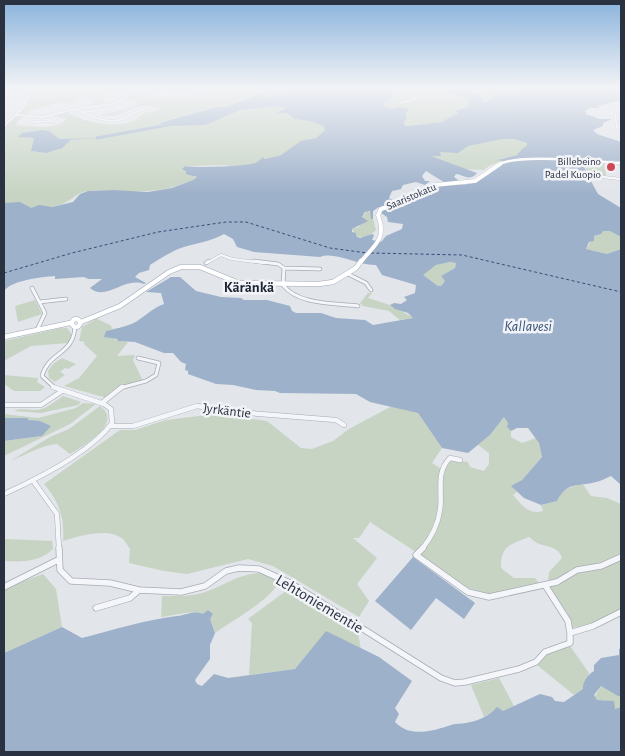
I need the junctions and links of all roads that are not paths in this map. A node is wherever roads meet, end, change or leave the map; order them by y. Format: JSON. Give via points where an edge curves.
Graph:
{"nodes":[{"id":1,"x":621,"y":163,"type":"edge"},
{"id":2,"x":603,"y":177,"type":"dead end"},
{"id":3,"x":621,"y":179,"type":"edge"},
{"id":4,"x":206,"y":263,"type":"dead end"},
{"id":5,"x":284,"y":268,"type":"junction"},
{"id":6,"x":320,"y":269,"type":"dead end"},
{"id":7,"x":348,"y":274,"type":"junction"},
{"id":8,"x":283,"y":284,"type":"junction"},
{"id":9,"x":32,"y":288,"type":"dead end"},
{"id":10,"x":371,"y":290,"type":"dead end"},
{"id":11,"x":66,"y":299,"type":"dead end"},
{"id":12,"x":39,"y":302,"type":"junction"},
{"id":13,"x":358,"y":306,"type":"dead end"},
{"id":14,"x":73,"y":324,"type":"junction"},
{"id":15,"x":38,"y":328,"type":"junction"},
{"id":16,"x":4,"y":337,"type":"edge"},
{"id":17,"x":138,"y":358,"type":"dead end"},
{"id":18,"x":62,"y":391,"type":"junction"},
{"id":19,"x":103,"y":402,"type":"junction"},
{"id":20,"x":4,"y":405,"type":"edge"},
{"id":21,"x":110,"y":426,"type":"junction"},
{"id":22,"x":344,"y":426,"type":"dead end"},
{"id":23,"x":460,"y":460,"type":"dead end"},
{"id":24,"x":34,"y":482,"type":"junction"},
{"id":25,"x":4,"y":494,"type":"edge"},
{"id":26,"x":621,"y":557,"type":"edge"},
{"id":27,"x":58,"y":560,"type":"junction"},
{"id":28,"x":545,"y":585,"type":"junction"},
{"id":29,"x":4,"y":587,"type":"edge"},
{"id":30,"x":139,"y":590,"type":"junction"},
{"id":31,"x":96,"y":608,"type":"dead end"},
{"id":32,"x":621,"y":612,"type":"edge"},
{"id":33,"x":570,"y":633,"type":"junction"}],
"edges":[{"from":1,"to":7,"type":"main road","name":"Saaristokatu","via":[[522,159],[504,162],[475,181],[435,185],[382,209],[378,215],[383,229],[380,236]]},
{"from":2,"to":3,"type":"street"},
{"from":4,"to":5,"type":"street","via":[[221,255],[273,263]]},
{"from":5,"to":6,"type":"street"},
{"from":5,"to":8,"type":"street"},
{"from":7,"to":8,"type":"main road","name":"Saaristokatu","via":[[327,283]]},
{"from":7,"to":10,"type":"street","via":[[366,283]]},
{"from":8,"to":13,"type":"street","via":[[286,291],[308,300]]},
{"from":8,"to":14,"type":"main road","name":"Saaristokatu","via":[[239,283],[200,267],[181,267],[120,306]]},
{"from":9,"to":12,"type":"street"},
{"from":11,"to":12,"type":"street"},
{"from":12,"to":15,"type":"street","via":[[44,313]]},
{"from":14,"to":15,"type":"main road"},
{"from":14,"to":18,"type":"street","via":[[74,340],[48,363],[42,373],[46,382]]},
{"from":15,"to":16,"type":"main road"},
{"from":17,"to":19,"type":"street","via":[[159,363],[157,372],[149,381],[122,387]]},
{"from":18,"to":19,"type":"street"},
{"from":18,"to":20,"type":"street","via":[[44,404]]},
{"from":19,"to":21,"type":"street","via":[[113,414]]},
{"from":21,"to":22,"type":"street","name":"Jyrkäntie","via":[[134,426],[197,406],[336,420]]},
{"from":21,"to":24,"type":"street","via":[[97,439]]},
{"from":23,"to":28,"type":"street","via":[[450,458],[443,465],[439,477],[442,500],[438,518],[430,539],[416,555],[473,594],[494,597]]},
{"from":24,"to":25,"type":"street"},
{"from":24,"to":27,"type":"street","via":[[56,514]]},
{"from":26,"to":28,"type":"street","via":[[601,566],[577,570]]},
{"from":27,"to":29,"type":"street"},
{"from":27,"to":30,"type":"street","name":"Lehtoniementie","via":[[60,570],[71,580],[110,583]]},
{"from":28,"to":33,"type":"street","via":[[568,622]]},
{"from":30,"to":31,"type":"street","via":[[130,598]]},
{"from":30,"to":33,"type":"street","name":"Lehtoniementie","via":[[181,592],[197,589],[226,571],[259,569],[290,583],[441,678],[455,682],[527,667],[545,652],[570,643]]},
{"from":32,"to":33,"type":"street","name":"Lehtoniementie"}]}
